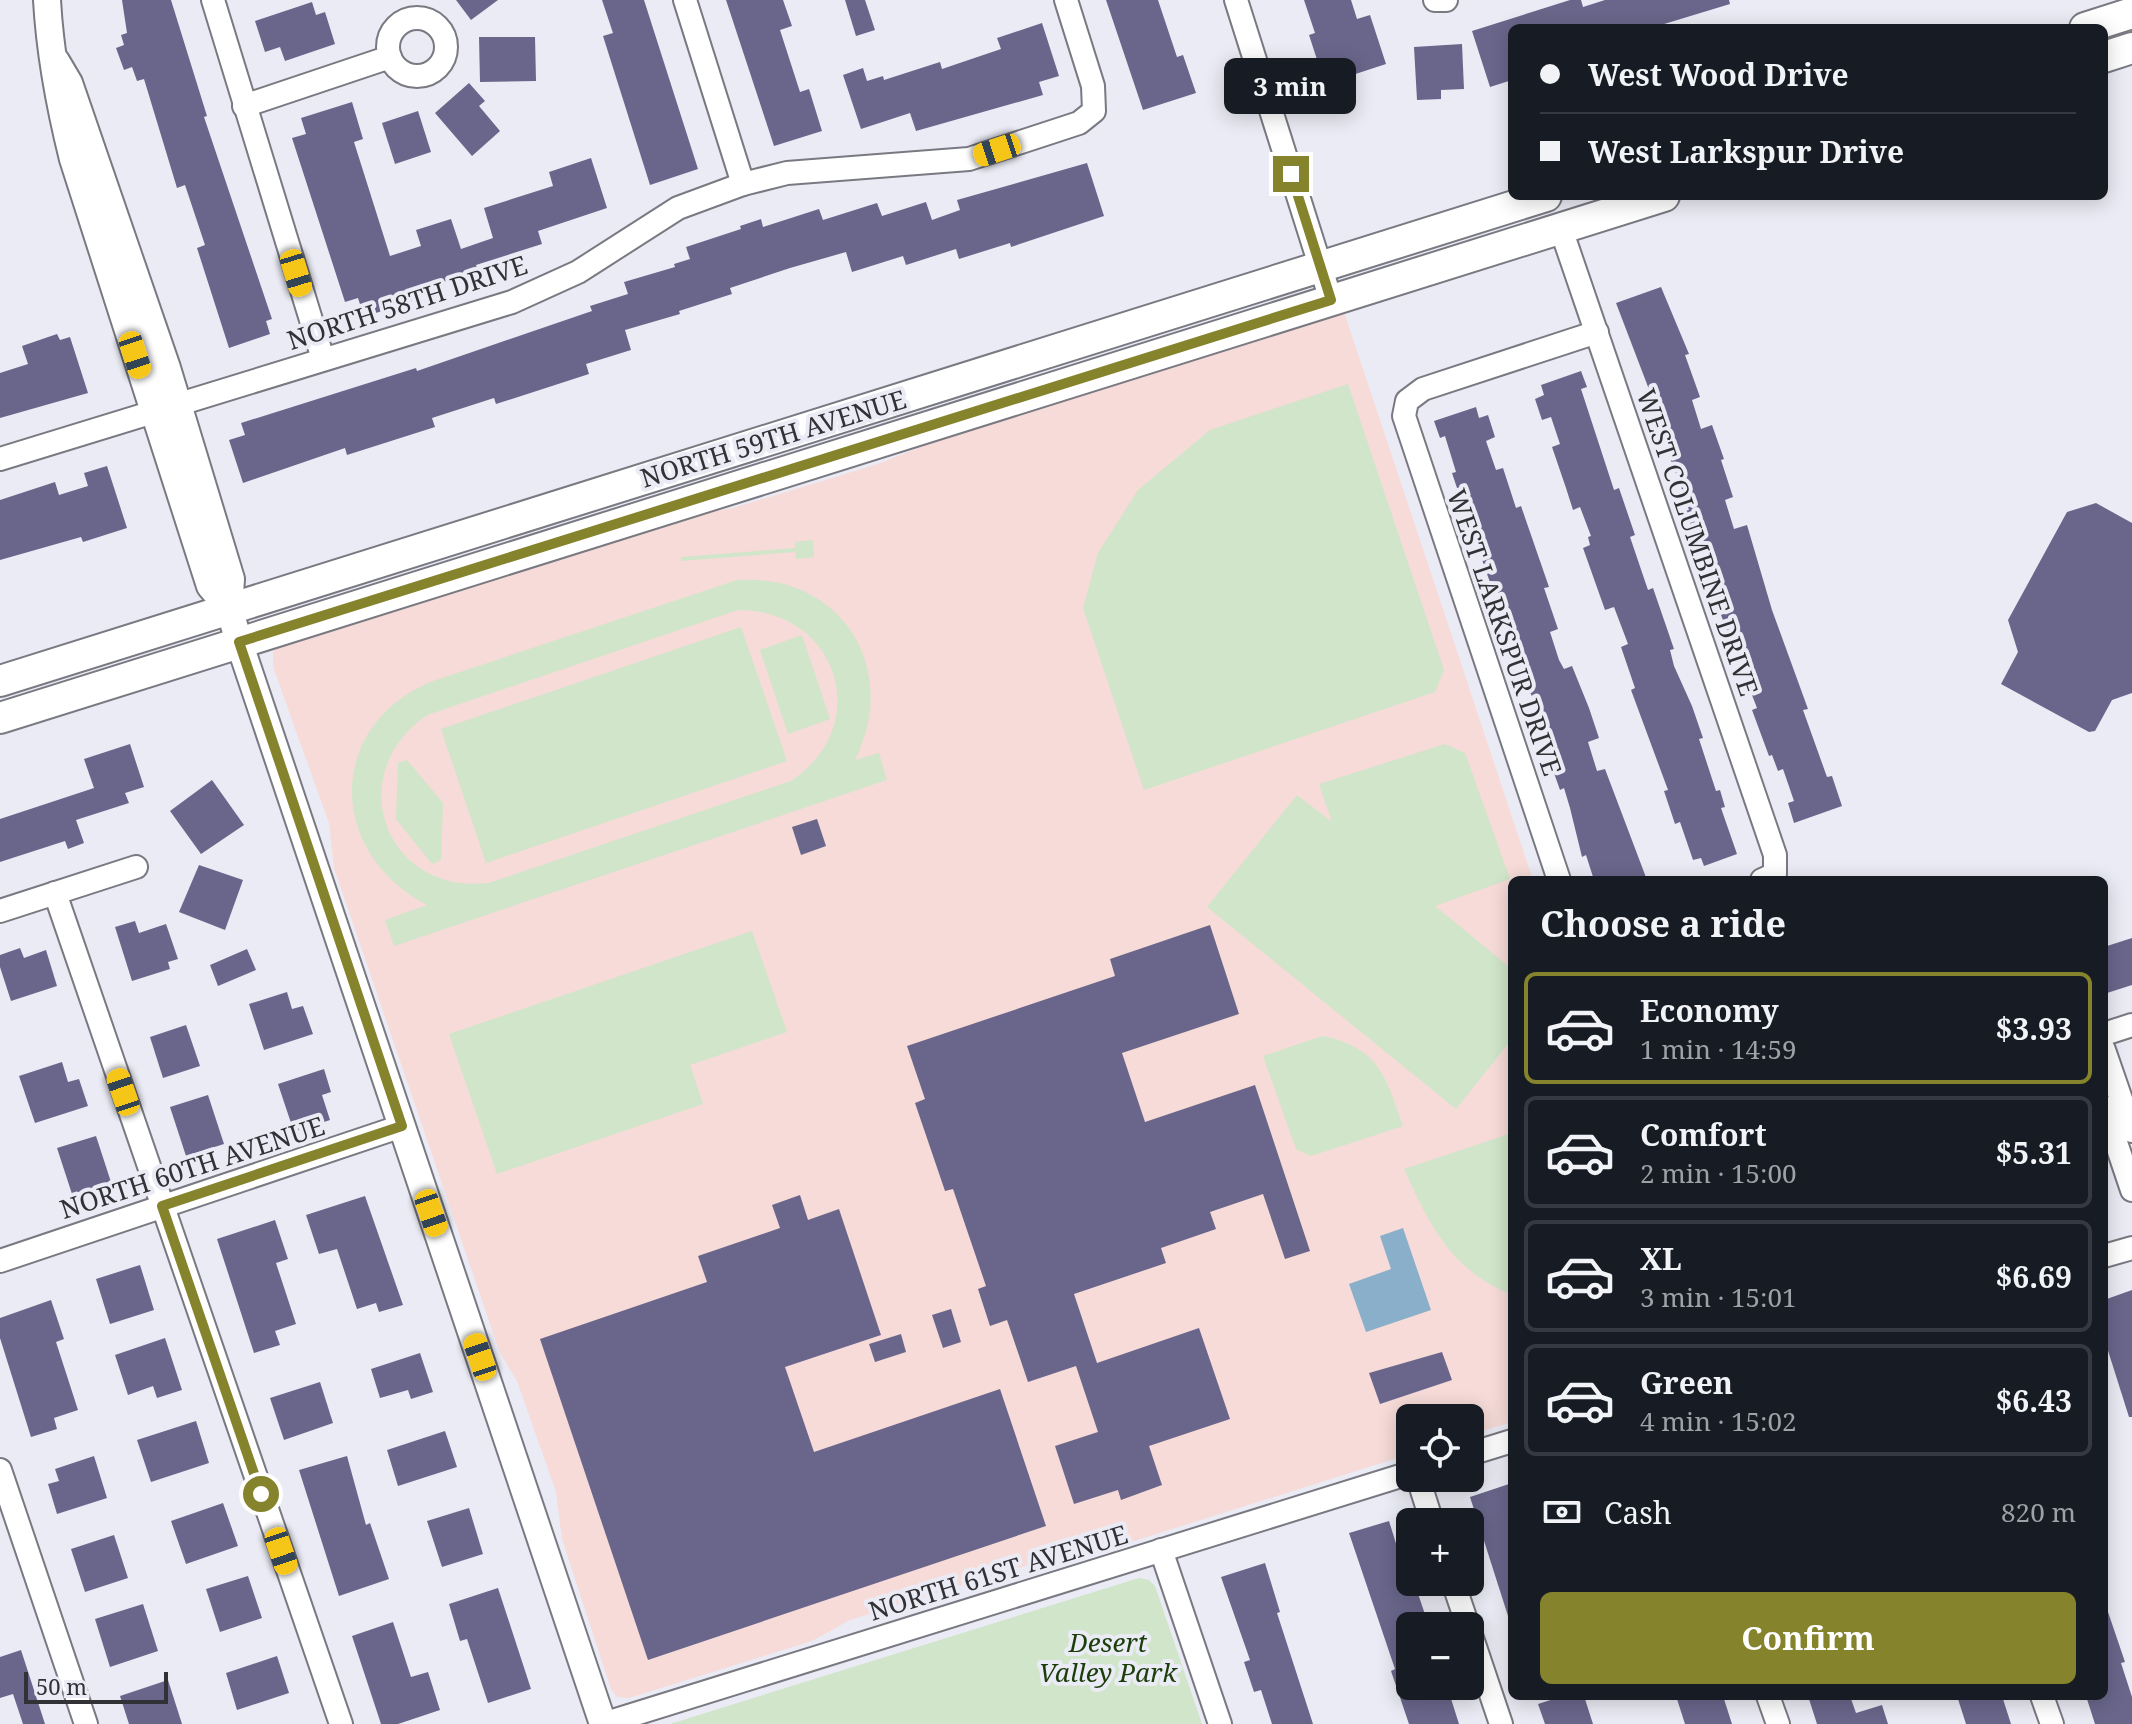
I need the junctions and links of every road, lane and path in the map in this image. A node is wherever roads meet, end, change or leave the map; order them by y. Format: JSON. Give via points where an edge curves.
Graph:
{"nodes":[{"id":1,"x":47,"y":0,"type":"edge"},
{"id":2,"x":213,"y":0,"type":"edge"},
{"id":3,"x":685,"y":0,"type":"edge"},
{"id":4,"x":1066,"y":0,"type":"edge"},
{"id":5,"x":1236,"y":0,"type":"edge"},
{"id":6,"x":1435,"y":0,"type":"edge"},
{"id":7,"x":1446,"y":0,"type":"edge"},
{"id":8,"x":2132,"y":13,"type":"edge"},
{"id":9,"x":2098,"y":24,"type":"edge"},
{"id":10,"x":2132,"y":48,"type":"edge"},
{"id":11,"x":2108,"y":56,"type":"edge"},
{"id":12,"x":390,"y":57,"type":"dead end"},
{"id":13,"x":56,"y":61,"type":"junction"},
{"id":14,"x":244,"y":106,"type":"junction"},
{"id":15,"x":743,"y":184,"type":"junction"},
{"id":16,"x":1533,"y":200,"type":"edge"},
{"id":17,"x":1652,"y":200,"type":"edge"},
{"id":18,"x":1561,"y":229,"type":"junction"},
{"id":19,"x":1320,"y":267,"type":"junction"},
{"id":20,"x":1331,"y":300,"type":"junction"},
{"id":21,"x":1597,"y":332,"type":"junction"},
{"id":22,"x":323,"y":359,"type":"junction"},
{"id":23,"x":178,"y":404,"type":"junction"},
{"id":24,"x":868,"y":409,"type":"junction"},
{"id":25,"x":153,"y":411,"type":"junction"},
{"id":26,"x":0,"y":459,"type":"edge"},
{"id":27,"x":822,"y":460,"type":"junction"},
{"id":28,"x":229,"y":608,"type":"junction"},
{"id":29,"x":239,"y":642,"type":"junction"},
{"id":30,"x":0,"y":681,"type":"edge"},
{"id":31,"x":0,"y":718,"type":"edge"},
{"id":32,"x":136,"y":867,"type":"dead end"},
{"id":33,"x":1558,"y":876,"type":"edge"},
{"id":34,"x":1768,"y":876,"type":"edge"},
{"id":35,"x":55,"y":893,"type":"junction"},
{"id":36,"x":0,"y":911,"type":"edge"},
{"id":37,"x":2132,"y":1025,"type":"edge"},
{"id":38,"x":2108,"y":1033,"type":"edge"},
{"id":39,"x":2108,"y":1062,"type":"edge"},
{"id":40,"x":2108,"y":1119,"type":"edge"},
{"id":41,"x":402,"y":1126,"type":"junction"},
{"id":42,"x":2132,"y":1131,"type":"edge"},
{"id":43,"x":2132,"y":1190,"type":"edge"},
{"id":44,"x":162,"y":1206,"type":"junction"},
{"id":45,"x":2132,"y":1248,"type":"edge"},
{"id":46,"x":2108,"y":1255,"type":"edge"},
{"id":47,"x":0,"y":1261,"type":"edge"},
{"id":48,"x":1508,"y":1442,"type":"edge"},
{"id":49,"x":1484,"y":1450,"type":"edge"},
{"id":50,"x":0,"y":1470,"type":"edge"},
{"id":51,"x":1396,"y":1477,"type":"edge"},
{"id":52,"x":1161,"y":1550,"type":"junction"},
{"id":53,"x":1484,"y":1674,"type":"edge"},
{"id":54,"x":1769,"y":1700,"type":"edge"},
{"id":55,"x":2043,"y":1700,"type":"edge"},
{"id":56,"x":86,"y":1724,"type":"edge"},
{"id":57,"x":341,"y":1724,"type":"edge"},
{"id":58,"x":603,"y":1724,"type":"edge"},
{"id":59,"x":1220,"y":1724,"type":"edge"},
{"id":60,"x":1501,"y":1724,"type":"edge"},
{"id":61,"x":1778,"y":1724,"type":"edge"},
{"id":62,"x":2052,"y":1724,"type":"edge"}],
"edges":[{"from":1,"to":13,"type":"street"},
{"from":2,"to":14,"type":"street"},
{"from":3,"to":15,"type":"street"},
{"from":4,"to":15,"type":"street","name":"NORTH 58TH DRIVE","via":[[1093,86],[1094,111],[1079,123],[969,159],[787,173]]},
{"from":5,"to":19,"type":"street"},
{"from":6,"to":7,"type":"street"},
{"from":8,"to":9,"type":"main road"},
{"from":10,"to":11,"type":"main road"},
{"from":12,"to":14,"type":"street"},
{"from":13,"to":23,"type":"street","via":[[85,127]]},
{"from":13,"to":25,"type":"street","via":[[56,87],[73,159]]},
{"from":14,"to":22,"type":"street"},
{"from":15,"to":22,"type":"street","name":"NORTH 58TH DRIVE","via":[[678,208],[578,272],[512,302]]},
{"from":16,"to":19,"type":"main road","name":"NORTH 59TH AVENUE"},
{"from":17,"to":18,"type":"main road","name":"NORTH 59TH AVENUE"},
{"from":18,"to":20,"type":"main road","name":"NORTH 59TH AVENUE"},
{"from":18,"to":21,"type":"street","name":"WEST COLUMBINE DRIVE"},
{"from":19,"to":20,"type":"street"},
{"from":19,"to":24,"type":"main road","name":"NORTH 59TH AVENUE"},
{"from":20,"to":27,"type":"main road","name":"NORTH 59TH AVENUE"},
{"from":21,"to":33,"type":"street","name":"WEST LARKSPUR DRIVE","via":[[1423,389],[1407,401],[1404,416]]},
{"from":21,"to":34,"type":"street","name":"WEST COLUMBINE DRIVE","via":[[1775,855]]},
{"from":22,"to":23,"type":"street","name":"NORTH 58TH DRIVE"},
{"from":23,"to":25,"type":"street","name":"NORTH 58TH DRIVE"},
{"from":23,"to":28,"type":"street","via":[[231,579]]},
{"from":24,"to":27,"type":"main road","via":[[838,432]]},
{"from":24,"to":28,"type":"main road","name":"NORTH 59TH AVENUE"},
{"from":25,"to":26,"type":"street","name":"NORTH 58TH DRIVE"},
{"from":25,"to":28,"type":"street","via":[[210,586]]},
{"from":27,"to":29,"type":"main road","name":"NORTH 59TH AVENUE"},
{"from":28,"to":29,"type":"street"},
{"from":28,"to":30,"type":"main road","name":"NORTH 59TH AVENUE"},
{"from":29,"to":31,"type":"main road","name":"NORTH 59TH AVENUE"},
{"from":29,"to":41,"type":"street"},
{"from":32,"to":35,"type":"street"},
{"from":35,"to":36,"type":"street"},
{"from":35,"to":44,"type":"street"},
{"from":37,"to":38,"type":"street"},
{"from":39,"to":42,"type":"street"},
{"from":40,"to":43,"type":"street"},
{"from":41,"to":44,"type":"street","name":"NORTH 60TH AVENUE"},
{"from":41,"to":58,"type":"street"},
{"from":44,"to":47,"type":"street","name":"NORTH 60TH AVENUE"},
{"from":44,"to":57,"type":"street"},
{"from":45,"to":46,"type":"street"},
{"from":48,"to":49,"type":"street"},
{"from":50,"to":56,"type":"street"},
{"from":51,"to":52,"type":"street","name":"NORTH 61ST AVENUE"},
{"from":52,"to":58,"type":"street","name":"NORTH 61ST AVENUE"},
{"from":52,"to":59,"type":"street"},
{"from":53,"to":60,"type":"street"},
{"from":54,"to":61,"type":"street"},
{"from":55,"to":62,"type":"street"}]}
